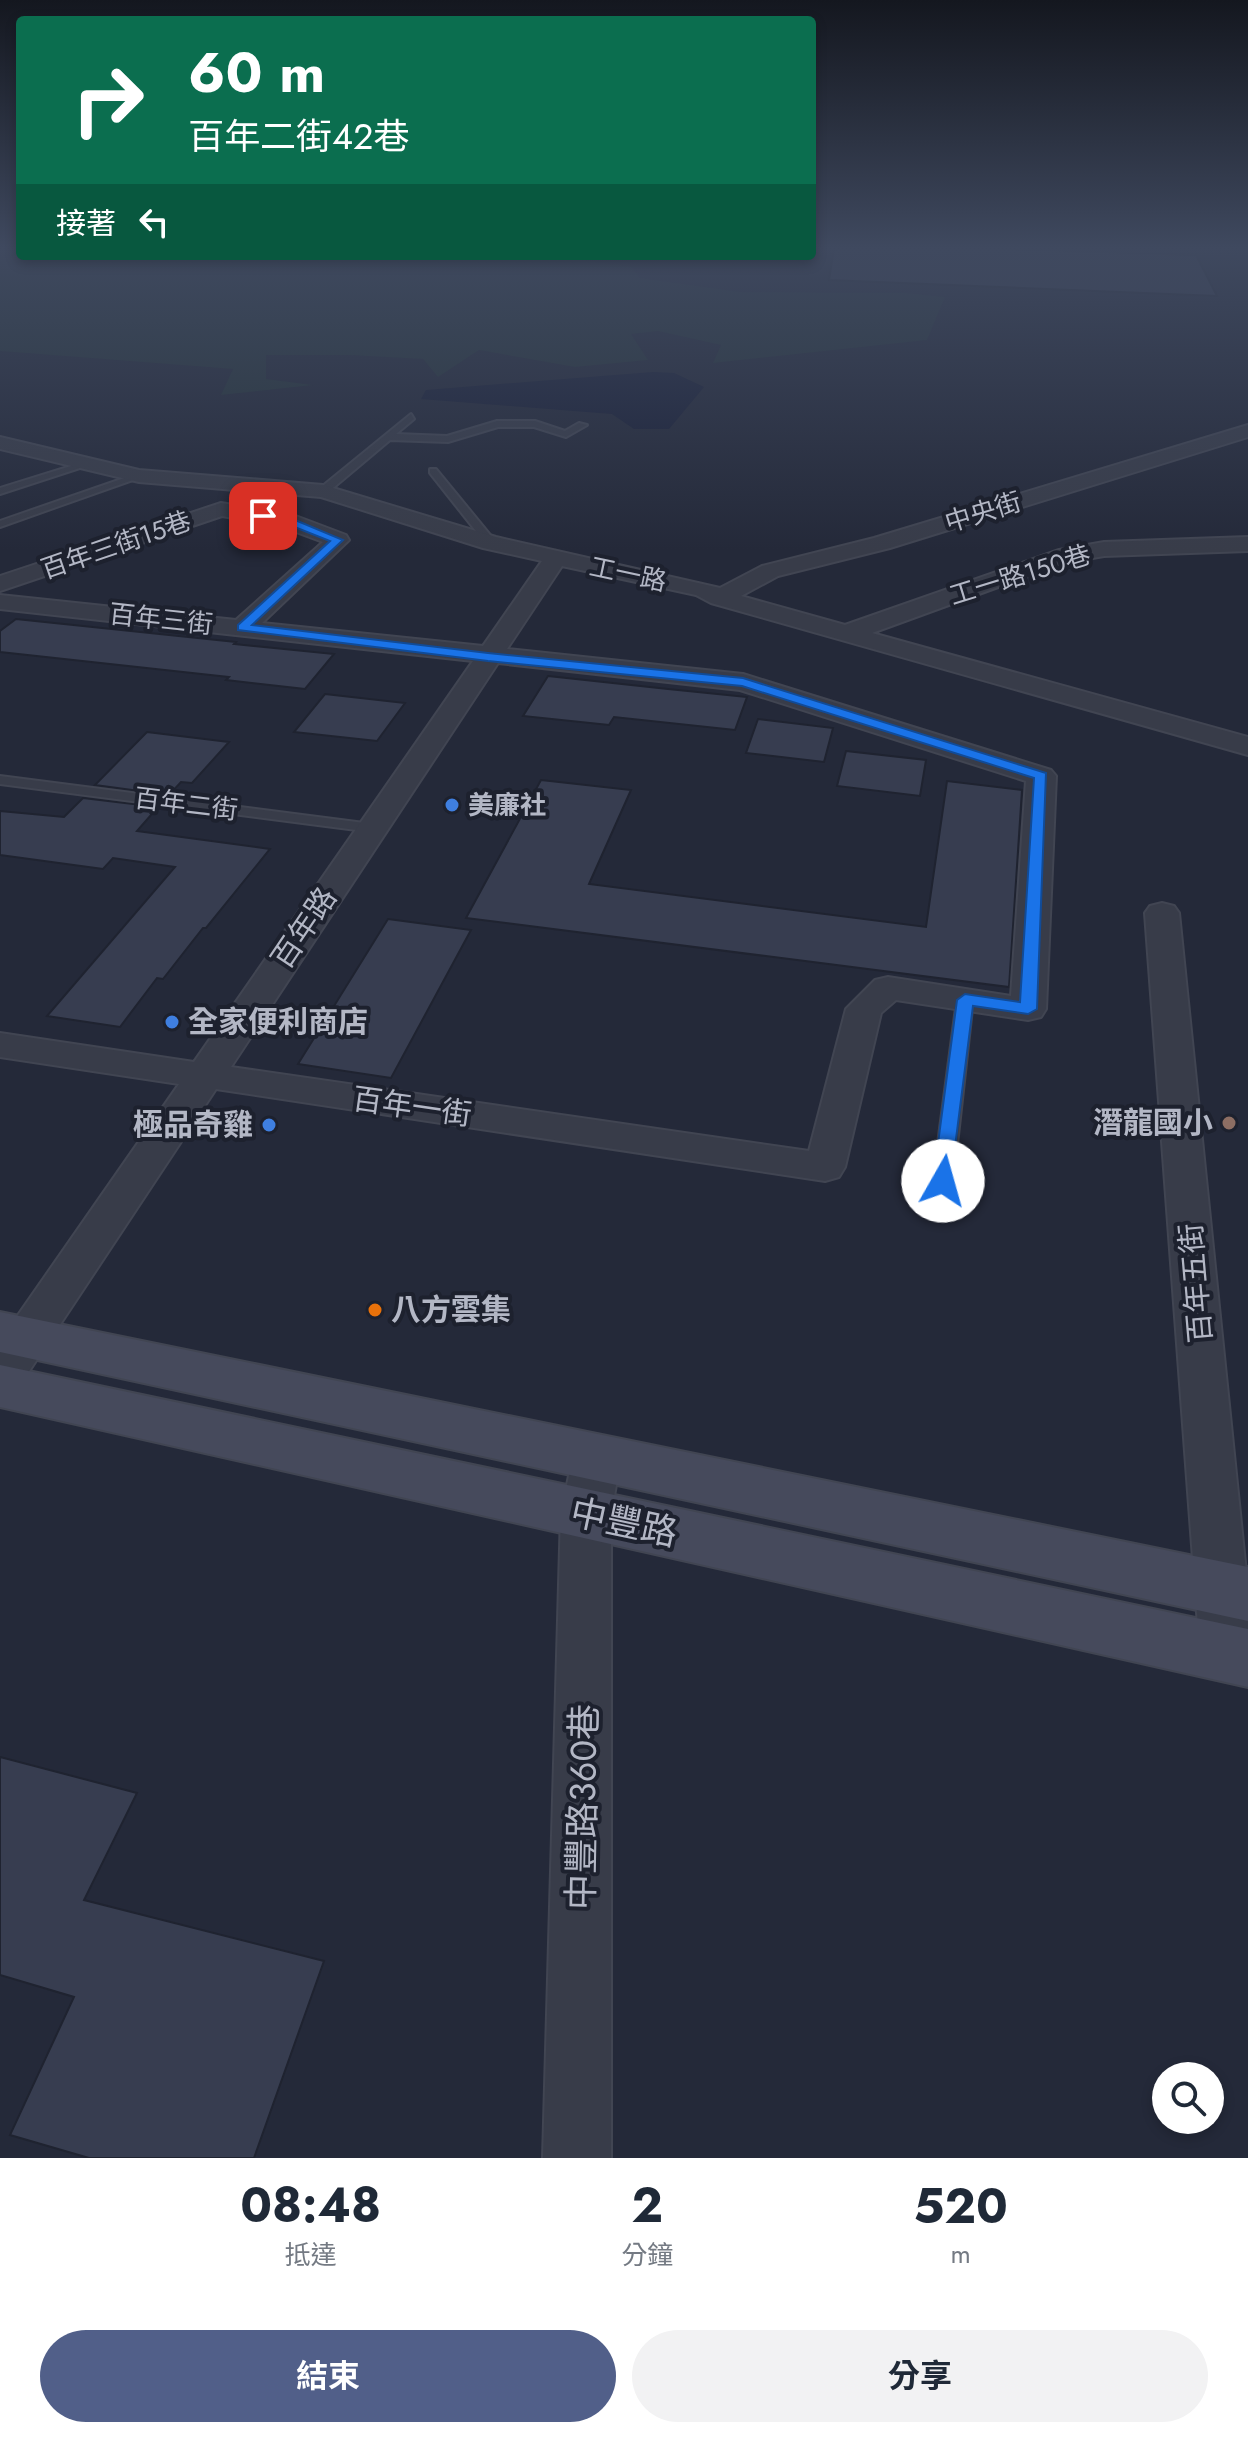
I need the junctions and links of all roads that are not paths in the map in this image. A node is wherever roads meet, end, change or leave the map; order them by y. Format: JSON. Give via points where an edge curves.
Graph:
{"nodes":[{"id":1,"x":411,"y":417,"type":"dead end"},
{"id":2,"x":582,"y":425,"type":"dead end"},
{"id":3,"x":1248,"y":431,"type":"edge"},
{"id":4,"x":566,"y":434,"type":"junction"},
{"id":5,"x":390,"y":437,"type":"junction"},
{"id":6,"x":1,"y":444,"type":"edge"},
{"id":7,"x":553,"y":445,"type":"dead end"},
{"id":8,"x":87,"y":464,"type":"junction"},
{"id":9,"x":433,"y":471,"type":"dead end"},
{"id":10,"x":139,"y":476,"type":"junction"},
{"id":11,"x":0,"y":491,"type":"edge"},
{"id":12,"x":323,"y":491,"type":"junction"},
{"id":13,"x":0,"y":524,"type":"edge"},
{"id":14,"x":491,"y":543,"type":"junction"},
{"id":15,"x":1248,"y":544,"type":"edge"},
{"id":16,"x":555,"y":559,"type":"junction"},
{"id":17,"x":0,"y":584,"type":"edge"},
{"id":18,"x":720,"y":598,"type":"junction"},
{"id":19,"x":0,"y":602,"type":"edge"},
{"id":20,"x":242,"y":628,"type":"junction"},
{"id":21,"x":847,"y":633,"type":"junction"},
{"id":22,"x":488,"y":657,"type":"junction"},
{"id":23,"x":1248,"y":746,"type":"edge"},
{"id":24,"x":0,"y":780,"type":"edge"},
{"id":25,"x":372,"y":828,"type":"junction"},
{"id":26,"x":1162,"y":913,"type":"dead end"},
{"id":27,"x":965,"y":1000,"type":"junction"},
{"id":28,"x":0,"y":1045,"type":"edge"},
{"id":29,"x":204,"y":1076,"type":"junction"},
{"id":30,"x":943,"y":1181,"type":"dead end"},
{"id":31,"x":7,"y":1358,"type":"edge"},
{"id":32,"x":597,"y":1457,"type":"junction"},
{"id":33,"x":586,"y":1513,"type":"junction"},
{"id":34,"x":1236,"y":1591,"type":"edge"},
{"id":35,"x":1238,"y":1655,"type":"edge"},
{"id":36,"x":577,"y":2158,"type":"edge"}],
"edges":[{"from":1,"to":5,"type":"lane"},
{"from":2,"to":4,"type":"lane"},
{"from":3,"to":18,"type":"street","name":"中央街","via":[[882,543],[770,571]]},
{"from":4,"to":5,"type":"lane","via":[[535,424],[497,424],[448,439]]},
{"from":4,"to":7,"type":"lane"},
{"from":5,"to":12,"type":"lane"},
{"from":6,"to":8,"type":"street","name":"工一路"},
{"from":8,"to":10,"type":"street","name":"工一路"},
{"from":8,"to":11,"type":"lane"},
{"from":9,"to":14,"type":"lane"},
{"from":10,"to":12,"type":"street","name":"工一路"},
{"from":10,"to":13,"type":"lane"},
{"from":12,"to":14,"type":"street","name":"工一路"},
{"from":14,"to":16,"type":"street","name":"工一路"},
{"from":15,"to":21,"type":"street","name":"工一路150巷","via":[[1104,549],[1059,557]]},
{"from":16,"to":18,"type":"street","name":"工一路","via":[[704,590]]},
{"from":16,"to":22,"type":"street","name":"百年路"},
{"from":17,"to":20,"type":"street","name":"百年三街15巷","via":[[221,509],[285,520],[338,540]]},
{"from":18,"to":21,"type":"street","name":"工一路"},
{"from":19,"to":20,"type":"street","name":"百年三街"},
{"from":20,"to":22,"type":"street","name":"百年三街"},
{"from":21,"to":23,"type":"street","name":"工一路"},
{"from":22,"to":25,"type":"street","name":"百年路"},
{"from":22,"to":27,"type":"street","name":"百年三街","via":[[743,682],[1041,776],[1028,1009]]},
{"from":24,"to":25,"type":"lane","name":"百年二街"},
{"from":25,"to":29,"type":"street","name":"百年路"},
{"from":26,"to":34,"type":"street","name":"百年五街"},
{"from":27,"to":29,"type":"street","name":"百年一街","via":[[888,988],[864,1009],[825,1167]]},
{"from":27,"to":30,"type":"lane"},
{"from":28,"to":29,"type":"street","name":"百年一街"},
{"from":29,"to":31,"type":"street","name":"百年路"},
{"from":31,"to":32,"type":"main road","name":"中豐路"},
{"from":31,"to":33,"type":"main road","name":"中豐路"},
{"from":32,"to":33,"type":"street","name":"中豐路360巷"},
{"from":32,"to":34,"type":"main road","name":"中豐路"},
{"from":33,"to":35,"type":"main road","name":"中豐路"},
{"from":33,"to":36,"type":"street","name":"中豐路360巷"},
{"from":34,"to":35,"type":"street","name":"百年五街"}]}
